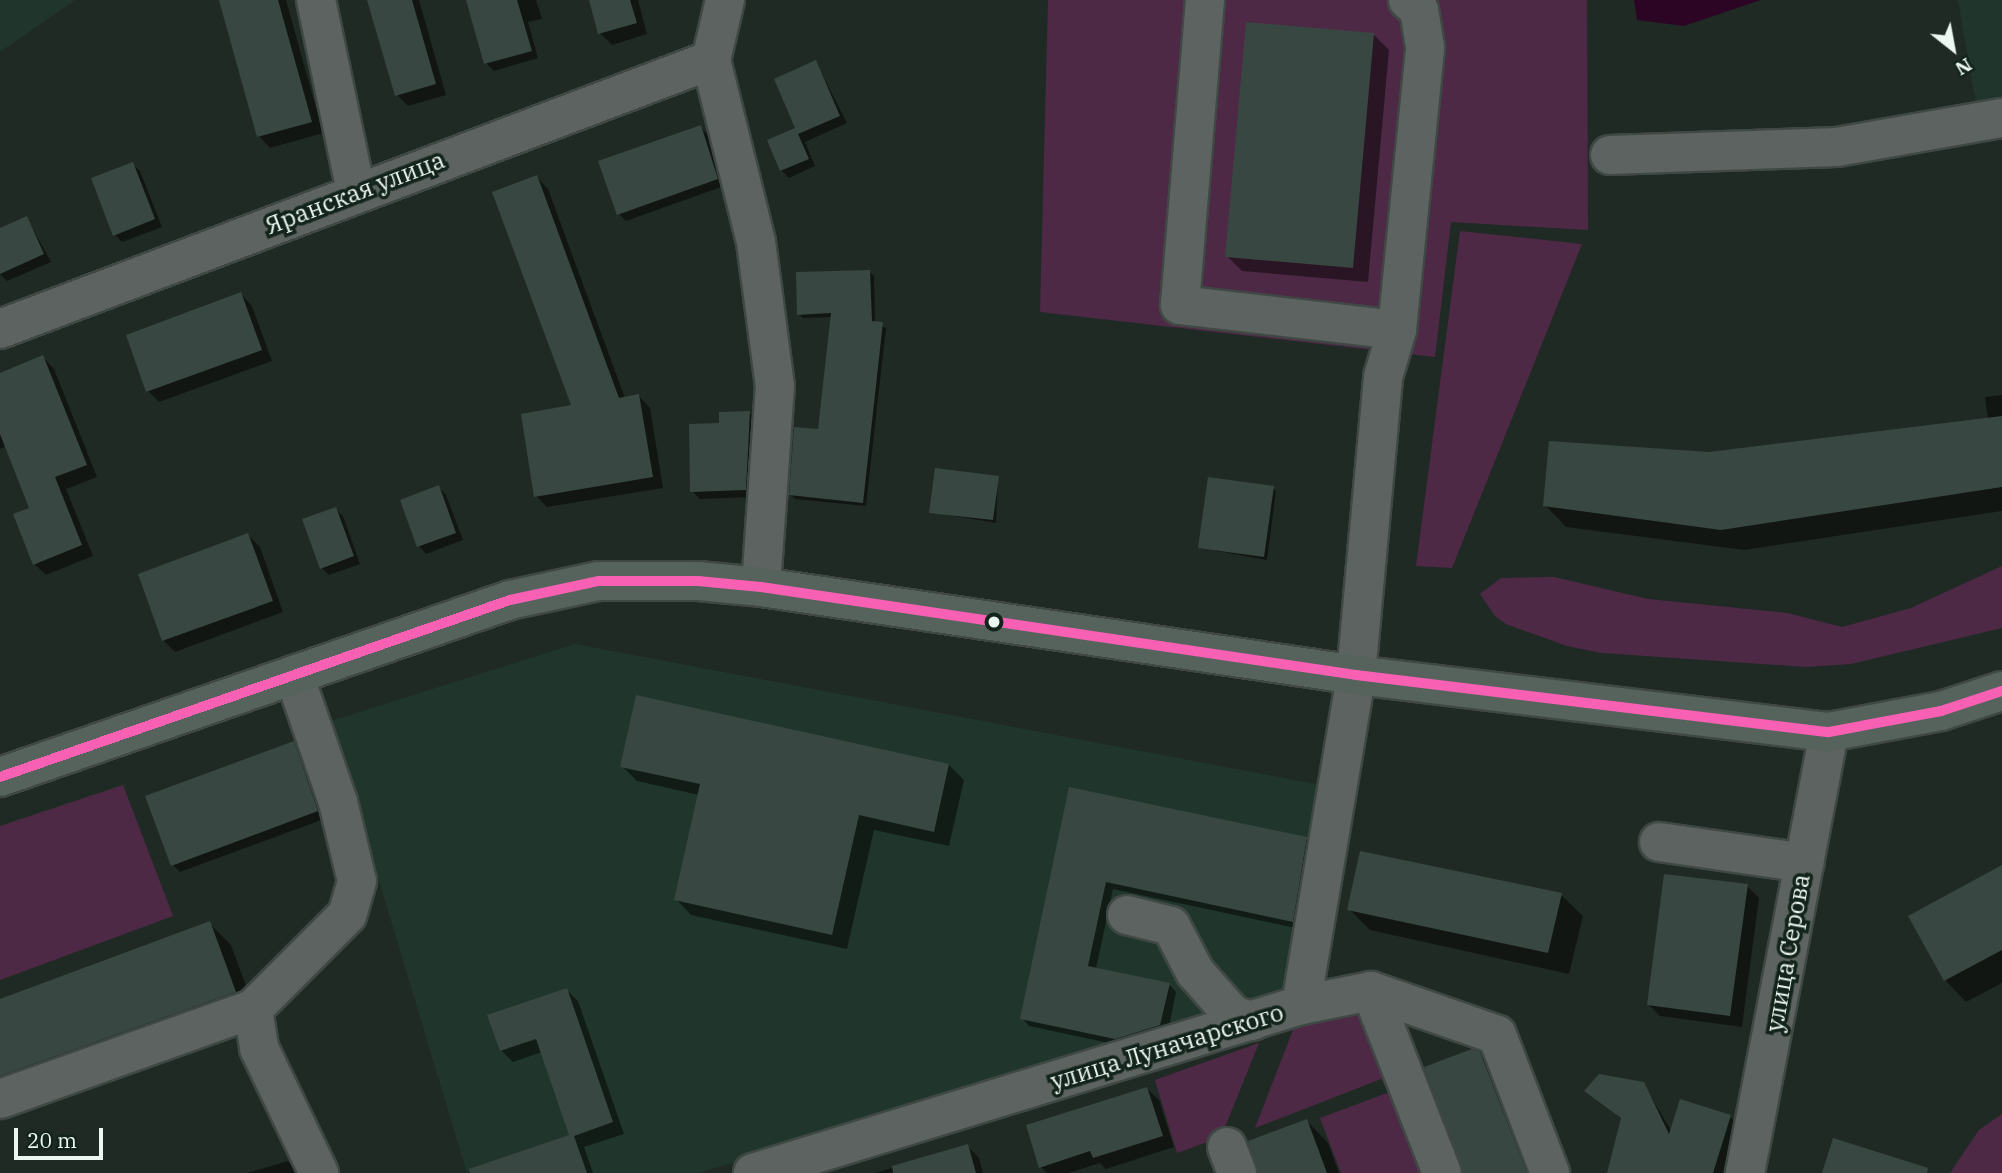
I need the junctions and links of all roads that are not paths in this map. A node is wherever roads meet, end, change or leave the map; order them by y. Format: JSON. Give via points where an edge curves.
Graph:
{"nodes":[{"id":1,"x":316,"y":0,"type":"edge"},
{"id":2,"x":725,"y":0,"type":"edge"},
{"id":3,"x":1205,"y":0,"type":"edge"},
{"id":4,"x":1408,"y":0,"type":"edge"},
{"id":5,"x":711,"y":60,"type":"junction"},
{"id":6,"x":2002,"y":118,"type":"edge"},
{"id":7,"x":1610,"y":155,"type":"dead end"},
{"id":8,"x":356,"y":192,"type":"junction"},
{"id":9,"x":0,"y":330,"type":"edge"},
{"id":10,"x":1397,"y":330,"type":"junction"},
{"id":11,"x":761,"y":587,"type":"junction"},
{"id":12,"x":293,"y":675,"type":"junction"},
{"id":13,"x":1356,"y":675,"type":"junction"},
{"id":14,"x":2002,"y":691,"type":"edge"},
{"id":15,"x":1829,"y":732,"type":"junction"},
{"id":16,"x":0,"y":776,"type":"edge"},
{"id":17,"x":1659,"y":842,"type":"dead end"},
{"id":18,"x":1804,"y":863,"type":"junction"},
{"id":19,"x":1127,"y":915,"type":"dead end"},
{"id":20,"x":1371,"y":991,"type":"junction"},
{"id":21,"x":1300,"y":1005,"type":"junction"},
{"id":22,"x":253,"y":1009,"type":"junction"},
{"id":23,"x":1252,"y":1021,"type":"junction"},
{"id":24,"x":0,"y":1099,"type":"edge"},
{"id":25,"x":319,"y":1173,"type":"edge"},
{"id":26,"x":753,"y":1173,"type":"edge"},
{"id":27,"x":1442,"y":1173,"type":"edge"},
{"id":28,"x":1550,"y":1173,"type":"edge"},
{"id":29,"x":1745,"y":1173,"type":"edge"}],
"edges":[{"from":1,"to":8,"type":"street"},
{"from":2,"to":5,"type":"street"},
{"from":3,"to":10,"type":"street","via":[[1180,305]]},
{"from":4,"to":10,"type":"street","name":"улица Луначарского","via":[[1419,10],[1425,47]]},
{"from":5,"to":8,"type":"street","name":"Яранская улица"},
{"from":5,"to":11,"type":"street","via":[[756,242],[775,386]]},
{"from":6,"to":7,"type":"street","via":[[1837,148]]},
{"from":8,"to":9,"type":"street","name":"Яранская улица"},
{"from":10,"to":13,"type":"street","name":"улица Луначарского","via":[[1383,377]]},
{"from":11,"to":12,"type":"main road","via":[[698,581],[599,581],[510,600]]},
{"from":11,"to":13,"type":"main road"},
{"from":12,"to":16,"type":"main road"},
{"from":12,"to":22,"type":"street","via":[[338,802],[357,881],[347,915]]},
{"from":13,"to":15,"type":"main road"},
{"from":13,"to":21,"type":"street","name":"улица Луначарского"},
{"from":14,"to":15,"type":"main road","via":[[1941,711]]},
{"from":15,"to":18,"type":"street","name":"улица Серова"},
{"from":17,"to":18,"type":"street"},
{"from":18,"to":29,"type":"street","name":"улица Серова"},
{"from":19,"to":23,"type":"street","via":[[1171,926],[1195,972],[1233,1014]]},
{"from":20,"to":21,"type":"street"},
{"from":20,"to":27,"type":"street"},
{"from":20,"to":28,"type":"street","via":[[1497,1035]]},
{"from":21,"to":23,"type":"street","name":"улица Луначарского"},
{"from":22,"to":24,"type":"street"},
{"from":22,"to":25,"type":"street","via":[[259,1048],[293,1128]]},
{"from":23,"to":26,"type":"street","name":"улица Луначарского"}]}
